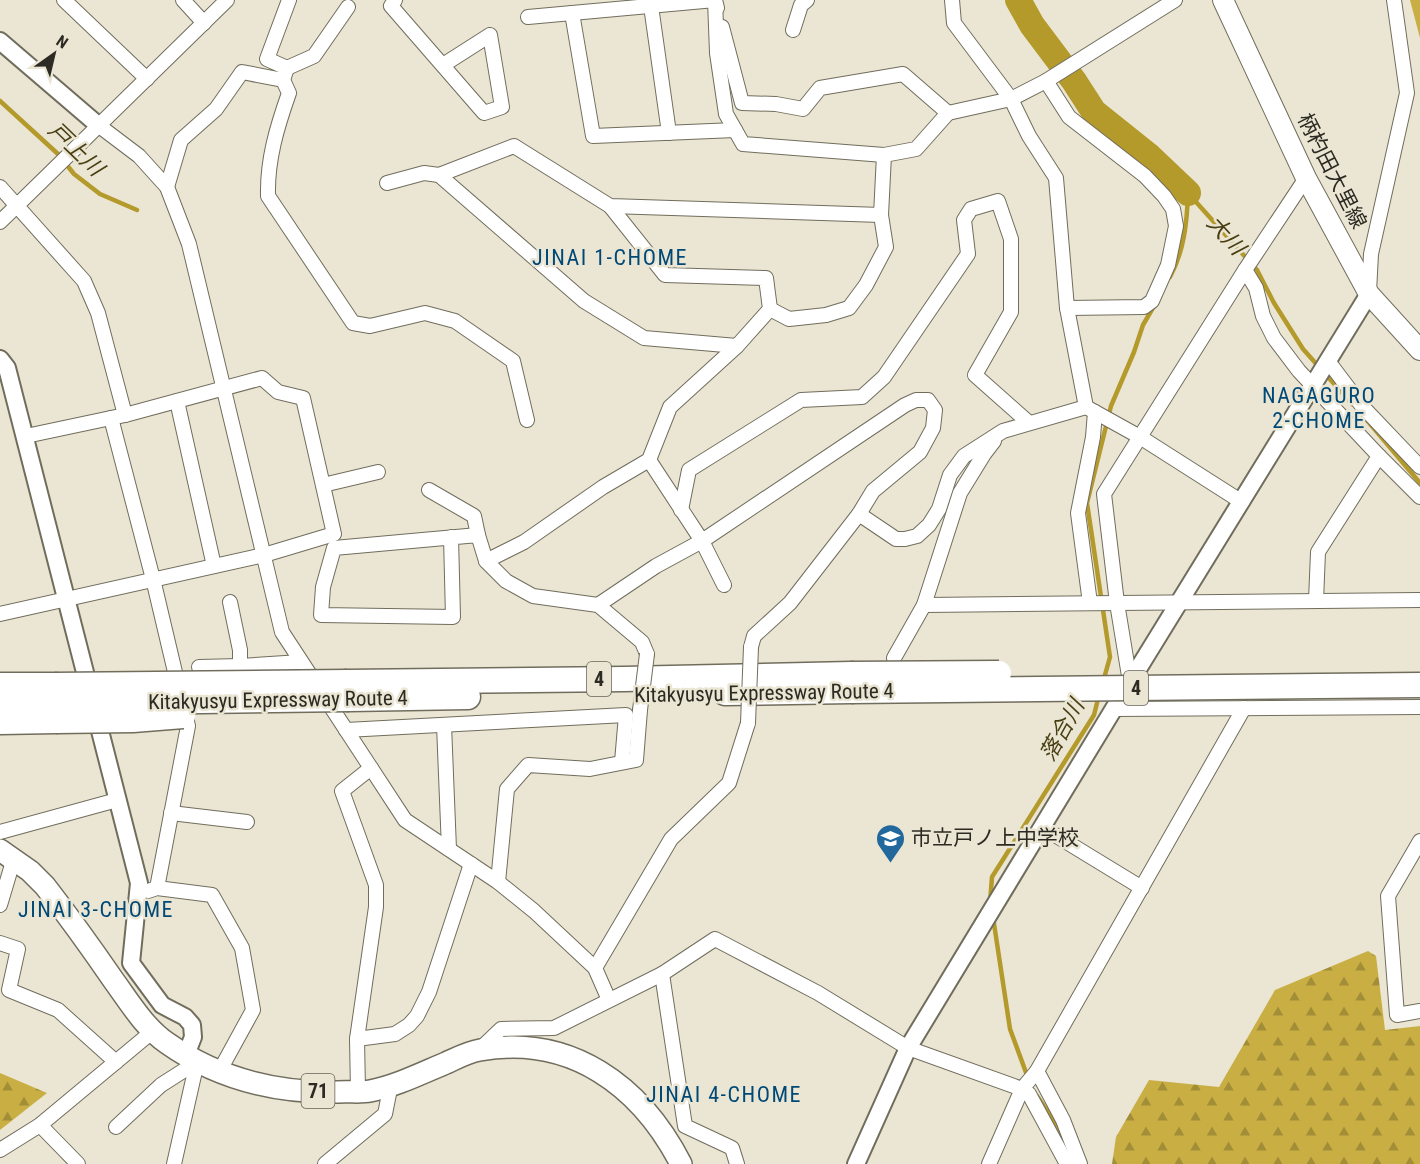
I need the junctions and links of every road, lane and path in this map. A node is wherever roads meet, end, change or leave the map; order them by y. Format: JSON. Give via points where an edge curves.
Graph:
{"nodes":[{"id":1,"x":64,"y":0,"type":"edge"},
{"id":2,"x":183,"y":0,"type":"edge"},
{"id":3,"x":227,"y":0,"type":"edge"},
{"id":4,"x":290,"y":0,"type":"edge"},
{"id":5,"x":395,"y":0,"type":"edge"},
{"id":6,"x":715,"y":0,"type":"edge"},
{"id":7,"x":807,"y":0,"type":"edge"},
{"id":8,"x":952,"y":0,"type":"edge"},
{"id":9,"x":1175,"y":0,"type":"edge"},
{"id":10,"x":1223,"y":0,"type":"edge"},
{"id":11,"x":1394,"y":0,"type":"edge"},
{"id":12,"x":651,"y":6,"type":"junction"},
{"id":13,"x":348,"y":7,"type":"dead end"},
{"id":14,"x":572,"y":13,"type":"junction"},
{"id":15,"x":528,"y":17,"type":"dead end"},
{"id":16,"x":204,"y":23,"type":"junction"},
{"id":17,"x":793,"y":30,"type":"dead end"},
{"id":18,"x":0,"y":41,"type":"edge"},
{"id":19,"x":443,"y":65,"type":"junction"},
{"id":20,"x":285,"y":74,"type":"junction"},
{"id":21,"x":147,"y":79,"type":"junction"},
{"id":22,"x":1046,"y":81,"type":"junction"},
{"id":23,"x":1011,"y":99,"type":"junction"},
{"id":24,"x":948,"y":113,"type":"junction"},
{"id":25,"x":98,"y":125,"type":"junction"},
{"id":26,"x":735,"y":130,"type":"junction"},
{"id":27,"x":669,"y":133,"type":"junction"},
{"id":28,"x":884,"y":154,"type":"junction"},
{"id":29,"x":439,"y":176,"type":"junction"},
{"id":30,"x":1306,"y":178,"type":"junction"},
{"id":31,"x":387,"y":183,"type":"dead end"},
{"id":32,"x":0,"y":186,"type":"edge"},
{"id":33,"x":167,"y":187,"type":"junction"},
{"id":34,"x":18,"y":205,"type":"junction"},
{"id":35,"x":610,"y":206,"type":"junction"},
{"id":36,"x":881,"y":215,"type":"junction"},
{"id":37,"x":0,"y":222,"type":"edge"},
{"id":38,"x":1245,"y":270,"type":"junction"},
{"id":39,"x":1369,"y":294,"type":"junction"},
{"id":40,"x":1067,"y":308,"type":"junction"},
{"id":41,"x":770,"y":309,"type":"junction"},
{"id":42,"x":737,"y":346,"type":"junction"},
{"id":43,"x":1420,"y":350,"type":"edge"},
{"id":44,"x":0,"y":359,"type":"edge"},
{"id":45,"x":1327,"y":363,"type":"junction"},
{"id":46,"x":1314,"y":383,"type":"junction"},
{"id":47,"x":225,"y":389,"type":"junction"},
{"id":48,"x":177,"y":401,"type":"junction"},
{"id":49,"x":1090,"y":409,"type":"junction"},
{"id":50,"x":125,"y":415,"type":"junction"},
{"id":51,"x":111,"y":418,"type":"junction"},
{"id":52,"x":527,"y":420,"type":"dead end"},
{"id":53,"x":1028,"y":422,"type":"junction"},
{"id":54,"x":1003,"y":430,"type":"junction"},
{"id":55,"x":26,"y":436,"type":"junction"},
{"id":56,"x":1140,"y":437,"type":"junction"},
{"id":57,"x":1379,"y":456,"type":"junction"},
{"id":58,"x":648,"y":460,"type":"junction"},
{"id":59,"x":1420,"y":467,"type":"edge"},
{"id":60,"x":378,"y":472,"type":"dead end"},
{"id":61,"x":323,"y":485,"type":"junction"},
{"id":62,"x":429,"y":490,"type":"dead end"},
{"id":63,"x":1420,"y":497,"type":"edge"},
{"id":64,"x":1242,"y":502,"type":"junction"},
{"id":65,"x":681,"y":510,"type":"junction"},
{"id":66,"x":859,"y":514,"type":"junction"},
{"id":67,"x":478,"y":535,"type":"junction"},
{"id":68,"x":451,"y":537,"type":"junction"},
{"id":69,"x":702,"y":541,"type":"junction"},
{"id":70,"x":264,"y":555,"type":"junction"},
{"id":71,"x":486,"y":561,"type":"junction"},
{"id":72,"x":214,"y":566,"type":"junction"},
{"id":73,"x":153,"y":579,"type":"junction"},
{"id":74,"x":724,"y":585,"type":"dead end"},
{"id":75,"x":65,"y":599,"type":"junction"},
{"id":76,"x":1420,"y":600,"type":"edge"},
{"id":77,"x":1181,"y":601,"type":"junction"},
{"id":78,"x":1316,"y":601,"type":"junction"},
{"id":79,"x":230,"y":602,"type":"dead end"},
{"id":80,"x":1090,"y":603,"type":"junction"},
{"id":81,"x":1117,"y":603,"type":"junction"},
{"id":82,"x":598,"y":605,"type":"junction"},
{"id":83,"x":924,"y":605,"type":"junction"},
{"id":84,"x":0,"y":614,"type":"edge"},
{"id":85,"x":894,"y":658,"type":"dead end"},
{"id":86,"x":301,"y":662,"type":"junction"},
{"id":87,"x":240,"y":666,"type":"junction"},
{"id":88,"x":199,"y":667,"type":"dead end"},
{"id":89,"x":1420,"y":669,"type":"edge"},
{"id":90,"x":851,"y":682,"type":"junction"},
{"id":91,"x":1130,"y":682,"type":"junction"},
{"id":92,"x":1420,"y":685,"type":"edge"},
{"id":93,"x":0,"y":686,"type":"edge"},
{"id":94,"x":348,"y":691,"type":"junction"},
{"id":95,"x":0,"y":703,"type":"edge"},
{"id":96,"x":56,"y":703,"type":"junction"},
{"id":97,"x":1420,"y":707,"type":"edge"},
{"id":98,"x":1244,"y":708,"type":"junction"},
{"id":99,"x":1113,"y":710,"type":"junction"},
{"id":100,"x":0,"y":722,"type":"edge"},
{"id":101,"x":444,"y":725,"type":"junction"},
{"id":102,"x":346,"y":730,"type":"junction"},
{"id":103,"x":622,"y":762,"type":"junction"},
{"id":104,"x":371,"y":768,"type":"junction"},
{"id":105,"x":117,"y":800,"type":"junction"},
{"id":106,"x":171,"y":813,"type":"junction"},
{"id":107,"x":247,"y":822,"type":"dead end"},
{"id":108,"x":1042,"y":827,"type":"junction"},
{"id":109,"x":0,"y":832,"type":"edge"},
{"id":110,"x":1420,"y":841,"type":"edge"},
{"id":111,"x":449,"y":849,"type":"junction"},
{"id":112,"x":7,"y":854,"type":"edge"},
{"id":113,"x":471,"y":864,"type":"junction"},
{"id":114,"x":498,"y":882,"type":"junction"},
{"id":115,"x":157,"y":888,"type":"junction"},
{"id":116,"x":1142,"y":888,"type":"junction"},
{"id":117,"x":138,"y":894,"type":"junction"},
{"id":118,"x":0,"y":905,"type":"edge"},
{"id":119,"x":0,"y":943,"type":"edge"},
{"id":120,"x":595,"y":968,"type":"junction"},
{"id":121,"x":662,"y":974,"type":"junction"},
{"id":122,"x":609,"y":1000,"type":"junction"},
{"id":123,"x":1420,"y":1011,"type":"edge"},
{"id":124,"x":153,"y":1031,"type":"junction"},
{"id":125,"x":357,"y":1039,"type":"junction"},
{"id":126,"x":908,"y":1048,"type":"junction"},
{"id":127,"x":479,"y":1050,"type":"junction"},
{"id":128,"x":191,"y":1058,"type":"junction"},
{"id":129,"x":116,"y":1062,"type":"junction"},
{"id":130,"x":1037,"y":1071,"type":"junction"},
{"id":131,"x":219,"y":1072,"type":"junction"},
{"id":132,"x":391,"y":1084,"type":"junction"},
{"id":133,"x":1022,"y":1089,"type":"junction"},
{"id":134,"x":358,"y":1091,"type":"junction"},
{"id":135,"x":40,"y":1125,"type":"junction"},
{"id":136,"x":116,"y":1127,"type":"dead end"},
{"id":137,"x":0,"y":1150,"type":"edge"},
{"id":138,"x":78,"y":1164,"type":"edge"},
{"id":139,"x":174,"y":1164,"type":"edge"},
{"id":140,"x":325,"y":1164,"type":"edge"},
{"id":141,"x":681,"y":1164,"type":"edge"},
{"id":142,"x":737,"y":1164,"type":"edge"},
{"id":143,"x":856,"y":1164,"type":"edge"},
{"id":144,"x":989,"y":1164,"type":"edge"},
{"id":145,"x":1067,"y":1164,"type":"edge"},
{"id":146,"x":1080,"y":1164,"type":"edge"}],
"edges":[{"from":1,"to":21,"type":"street"},
{"from":2,"to":16,"type":"street"},
{"from":3,"to":16,"type":"street"},
{"from":4,"to":20,"type":"street","via":[[267,59]]},
{"from":5,"to":19,"type":"street","via":[[391,6]]},
{"from":6,"to":12,"type":"street"},
{"from":6,"to":24,"type":"street","via":[[742,103],[803,109],[820,88],[903,74]]},
{"from":6,"to":26,"type":"street","via":[[717,53],[726,114]]},
{"from":7,"to":17,"type":"street","via":[[801,5]]},
{"from":8,"to":23,"type":"street","via":[[954,23]]},
{"from":9,"to":22,"type":"street"},
{"from":10,"to":30,"type":"main road","name":"柄杓田大里線"},
{"from":11,"to":39,"type":"street","via":[[1407,93],[1371,254]]},
{"from":12,"to":14,"type":"street"},
{"from":12,"to":27,"type":"street"},
{"from":13,"to":20,"type":"street","via":[[314,56]]},
{"from":14,"to":15,"type":"street"},
{"from":14,"to":27,"type":"street","via":[[592,136]]},
{"from":16,"to":21,"type":"street"},
{"from":18,"to":25,"type":"street"},
{"from":19,"to":19,"type":"street","via":[[484,112],[502,106],[490,35]]},
{"from":20,"to":33,"type":"street","via":[[242,72],[216,109],[181,140]]},
{"from":20,"to":52,"type":"street","via":[[289,93],[267,176],[268,196],[353,322],[370,326],[425,313],[455,321],[513,361]]},
{"from":21,"to":25,"type":"street"},
{"from":22,"to":23,"type":"street"},
{"from":22,"to":40,"type":"street","via":[[1070,117],[1164,196],[1173,209],[1176,226],[1168,266],[1152,301],[1144,307]]},
{"from":23,"to":24,"type":"street"},
{"from":23,"to":40,"type":"street","via":[[1056,178]]},
{"from":24,"to":28,"type":"street","via":[[916,149]]},
{"from":25,"to":33,"type":"street","via":[[139,156]]},
{"from":25,"to":34,"type":"street"},
{"from":26,"to":27,"type":"street"},
{"from":26,"to":28,"type":"street","via":[[743,144]]},
{"from":28,"to":36,"type":"street"},
{"from":29,"to":31,"type":"street","via":[[424,172]]},
{"from":29,"to":35,"type":"street","via":[[514,146]]},
{"from":29,"to":42,"type":"street","via":[[584,301],[644,338]]},
{"from":30,"to":38,"type":"street"},
{"from":30,"to":39,"type":"main road","name":"柄杓田大里線"},
{"from":32,"to":34,"type":"street"},
{"from":33,"to":47,"type":"street","via":[[189,244]]},
{"from":34,"to":37,"type":"street"},
{"from":34,"to":50,"type":"street","via":[[84,281],[98,313]]},
{"from":35,"to":36,"type":"street"},
{"from":35,"to":41,"type":"street","via":[[664,275],[766,278]]},
{"from":36,"to":41,"type":"street","via":[[886,247],[849,308],[789,319]]},
{"from":38,"to":46,"type":"street","via":[[1256,288],[1274,338]]},
{"from":38,"to":56,"type":"street"},
{"from":39,"to":43,"type":"main road","name":"柄杓田大里線"},
{"from":39,"to":45,"type":"street"},
{"from":40,"to":49,"type":"street","via":[[1083,399]]},
{"from":41,"to":42,"type":"street"},
{"from":42,"to":58,"type":"street","via":[[670,407]]},
{"from":44,"to":55,"type":"street","via":[[7,368]]},
{"from":45,"to":46,"type":"street"},
{"from":45,"to":59,"type":"street"},
{"from":46,"to":57,"type":"street"},
{"from":46,"to":64,"type":"street"},
{"from":47,"to":48,"type":"street"},
{"from":47,"to":61,"type":"street","via":[[262,378],[278,392],[303,398]]},
{"from":47,"to":70,"type":"street"},
{"from":48,"to":50,"type":"street"},
{"from":48,"to":72,"type":"street"},
{"from":49,"to":53,"type":"street"},
{"from":49,"to":56,"type":"street"},
{"from":49,"to":80,"type":"street","via":[[1093,437],[1078,513]]},
{"from":50,"to":51,"type":"street"},
{"from":51,"to":55,"type":"street"},
{"from":51,"to":73,"type":"street"},
{"from":53,"to":54,"type":"street"},
{"from":53,"to":65,"type":"street","via":[[975,375],[1011,312],[1011,240],[998,201],[971,209],[964,220],[968,254],[884,377],[862,397],[801,400],[689,470]]},
{"from":54,"to":66,"type":"street","via":[[964,456],[950,475],[939,509],[916,536],[896,539]]},
{"from":54,"to":83,"type":"street","via":[[960,493]]},
{"from":55,"to":75,"type":"street"},
{"from":56,"to":64,"type":"street"},
{"from":56,"to":81,"type":"street","via":[[1104,494]]},
{"from":57,"to":63,"type":"street"},
{"from":57,"to":78,"type":"street","via":[[1318,552]]},
{"from":58,"to":65,"type":"street"},
{"from":58,"to":71,"type":"street","via":[[524,542]]},
{"from":60,"to":61,"type":"street"},
{"from":61,"to":70,"type":"street","via":[[334,534]]},
{"from":62,"to":67,"type":"street","via":[[474,516]]},
{"from":64,"to":77,"type":"street"},
{"from":65,"to":69,"type":"street"},
{"from":66,"to":69,"type":"street","via":[[873,491],[920,452],[933,428],[935,410],[928,400],[905,405]]},
{"from":66,"to":120,"type":"street","bridge":true,"via":[[790,603],[754,636],[748,723],[729,783],[671,839]]},
{"from":67,"to":68,"type":"street"},
{"from":67,"to":71,"type":"street"},
{"from":68,"to":68,"type":"street","via":[[334,548],[323,587],[321,615],[453,617]]},
{"from":69,"to":74,"type":"street"},
{"from":69,"to":82,"type":"street"},
{"from":70,"to":72,"type":"street"},
{"from":70,"to":86,"type":"street","via":[[282,632]]},
{"from":71,"to":82,"type":"street","via":[[506,581],[533,596]]},
{"from":72,"to":73,"type":"street"},
{"from":73,"to":75,"type":"street"},
{"from":73,"to":106,"type":"street","via":[[188,726]]},
{"from":75,"to":84,"type":"street"},
{"from":75,"to":105,"type":"street"},
{"from":76,"to":78,"type":"street"},
{"from":77,"to":78,"type":"street"},
{"from":77,"to":81,"type":"street"},
{"from":77,"to":91,"type":"street"},
{"from":79,"to":87,"type":"street"},
{"from":80,"to":81,"type":"street"},
{"from":80,"to":83,"type":"street"},
{"from":81,"to":91,"type":"street"},
{"from":82,"to":103,"type":"street","bridge":true,"via":[[642,642],[647,654],[636,760]]},
{"from":83,"to":85,"type":"street"},
{"from":86,"to":87,"type":"street"},
{"from":86,"to":102,"type":"street"},
{"from":87,"to":88,"type":"street"},
{"from":89,"to":90,"type":"highway","name":"Kitakyusyu Expressway Route 4","number":"4","bridge":true},
{"from":90,"to":92,"type":"highway","name":"Kitakyusyu Expressway Route 4","number":"4","bridge":true},
{"from":90,"to":94,"type":"highway","name":"Kitakyusyu Expressway Route 4","number":"4","via":[[624,679]]},
{"from":91,"to":99,"type":"street"},
{"from":93,"to":96,"type":"highway","name":"Kitakyusyu Expressway Route 4","number":"4"},
{"from":94,"to":96,"type":"highway","name":"Kitakyusyu Expressway Route 4","number":"4","bridge":true},
{"from":94,"to":96,"type":"highway","name":"Kitakyusyu Expressway Route 4","number":"4","bridge":true,"via":[[207,714],[133,720]]},
{"from":95,"to":96,"type":"highway","name":"Kitakyusyu Expressway Route 4","number":"4"},
{"from":96,"to":100,"type":"highway"},
{"from":97,"to":98,"type":"street"},
{"from":98,"to":99,"type":"street"},
{"from":98,"to":116,"type":"street"},
{"from":99,"to":108,"type":"street"},
{"from":101,"to":102,"type":"street"},
{"from":101,"to":103,"type":"street","via":[[626,715]]},
{"from":101,"to":111,"type":"street"},
{"from":102,"to":104,"type":"street"},
{"from":103,"to":114,"type":"street","via":[[590,769],[528,765],[507,789]]},
{"from":104,"to":111,"type":"street","via":[[405,820]]},
{"from":104,"to":125,"type":"street","via":[[342,791],[376,885]]},
{"from":105,"to":109,"type":"street"},
{"from":105,"to":117,"type":"street","via":[[139,883]]},
{"from":106,"to":107,"type":"street"},
{"from":106,"to":115,"type":"street"},
{"from":108,"to":116,"type":"street"},
{"from":108,"to":126,"type":"street"},
{"from":110,"to":123,"type":"street","via":[[1388,896],[1397,1015]]},
{"from":111,"to":113,"type":"street"},
{"from":112,"to":118,"type":"street"},
{"from":112,"to":124,"type":"main road","number":"71","via":[[45,886]]},
{"from":113,"to":114,"type":"street"},
{"from":113,"to":125,"type":"street","via":[[429,992],[417,1016],[395,1034]]},
{"from":114,"to":120,"type":"street"},
{"from":115,"to":117,"type":"street"},
{"from":115,"to":131,"type":"street","via":[[212,894],[242,948],[253,1010]]},
{"from":116,"to":130,"type":"street"},
{"from":117,"to":128,"type":"street","via":[[131,963],[162,1005],[192,1025]]},
{"from":119,"to":129,"type":"street","via":[[18,949],[9,990],[58,1010]]},
{"from":120,"to":122,"type":"street"},
{"from":121,"to":122,"type":"street"},
{"from":121,"to":126,"type":"street","via":[[715,939],[818,993]]},
{"from":121,"to":142,"type":"street","via":[[685,1126],[732,1148]]},
{"from":122,"to":127,"type":"street","via":[[554,1028],[501,1029]]},
{"from":124,"to":128,"type":"main road","number":"71"},
{"from":124,"to":129,"type":"street"},
{"from":125,"to":134,"type":"street"},
{"from":126,"to":133,"type":"street"},
{"from":126,"to":143,"type":"street"},
{"from":127,"to":132,"type":"main road","number":"71"},
{"from":127,"to":141,"type":"main road","number":"71","via":[[516,1047],[558,1052],[588,1064],[646,1110]]},
{"from":128,"to":131,"type":"main road","number":"71"},
{"from":128,"to":136,"type":"street"},
{"from":128,"to":139,"type":"street"},
{"from":129,"to":135,"type":"street"},
{"from":130,"to":133,"type":"street"},
{"from":130,"to":146,"type":"street","via":[[1063,1120]]},
{"from":131,"to":134,"type":"main road","number":"71","via":[[283,1089]]},
{"from":132,"to":134,"type":"main road","number":"71"},
{"from":132,"to":140,"type":"street","via":[[385,1114]]},
{"from":133,"to":144,"type":"street"},
{"from":133,"to":145,"type":"street","via":[[1029,1094]]},
{"from":135,"to":137,"type":"street"},
{"from":135,"to":138,"type":"street"}]}
